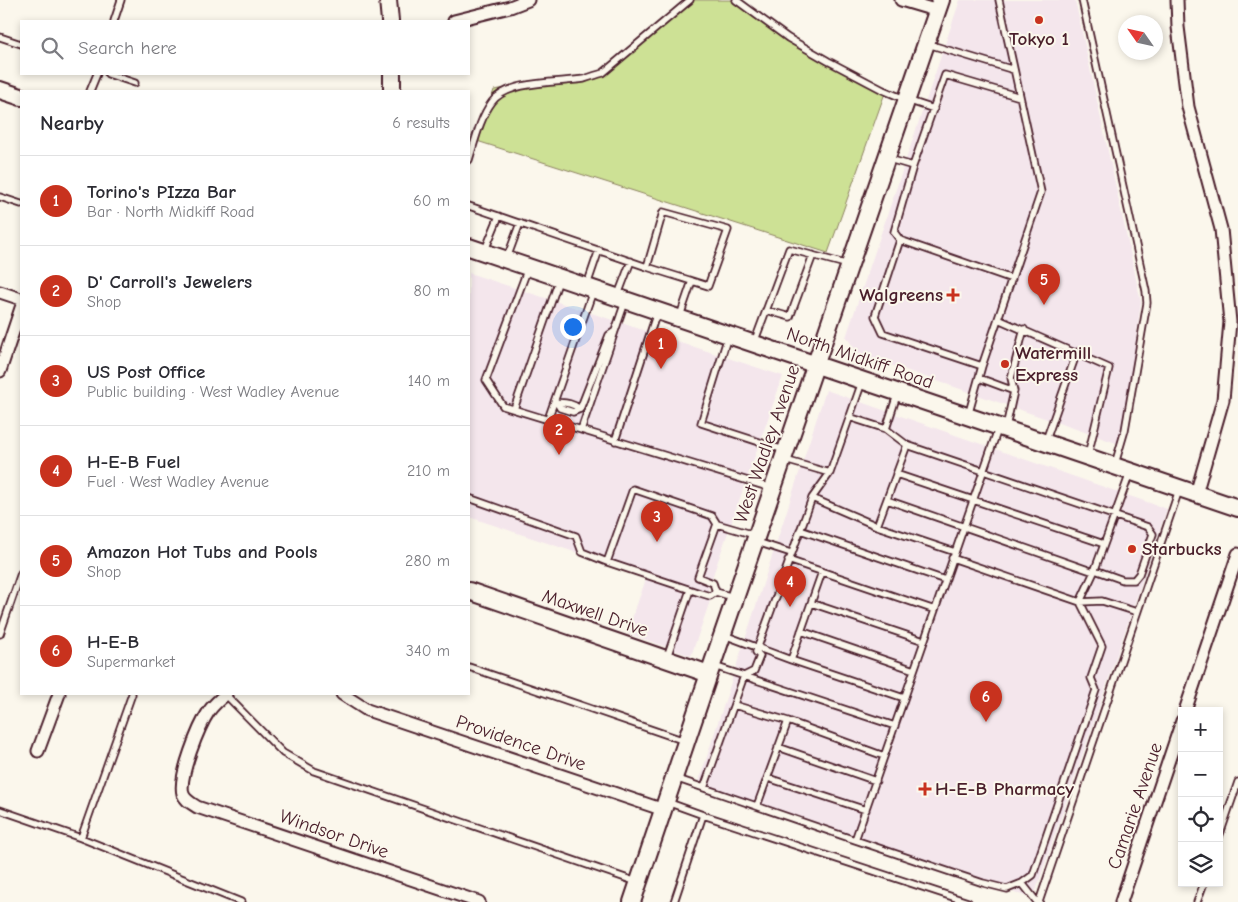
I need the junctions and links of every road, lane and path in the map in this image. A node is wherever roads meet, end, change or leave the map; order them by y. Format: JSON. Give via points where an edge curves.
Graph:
{"nodes":[{"id":1,"x":121,"y":0,"type":"edge"},
{"id":2,"x":388,"y":0,"type":"edge"},
{"id":3,"x":528,"y":0,"type":"edge"},
{"id":4,"x":690,"y":0,"type":"edge"},
{"id":5,"x":736,"y":0,"type":"edge"},
{"id":6,"x":901,"y":0,"type":"edge"},
{"id":7,"x":999,"y":0,"type":"edge"},
{"id":8,"x":1082,"y":0,"type":"edge"},
{"id":9,"x":1177,"y":0,"type":"edge"},
{"id":10,"x":940,"y":5,"type":"edge"},
{"id":11,"x":114,"y":20,"type":"edge"},
{"id":12,"x":390,"y":20,"type":"edge"},
{"id":13,"x":458,"y":20,"type":"edge"},
{"id":14,"x":0,"y":37,"type":"edge"},
{"id":15,"x":20,"y":44,"type":"edge"},
{"id":16,"x":926,"y":44,"type":"junction"},
{"id":17,"x":1014,"y":70,"type":"junction"},
{"id":18,"x":97,"y":75,"type":"edge"},
{"id":19,"x":111,"y":75,"type":"edge"},
{"id":20,"x":392,"y":75,"type":"edge"},
{"id":21,"x":135,"y":83,"type":"dead end"},
{"id":22,"x":0,"y":90,"type":"edge"},
{"id":23,"x":90,"y":90,"type":"edge"},
{"id":24,"x":392,"y":90,"type":"edge"},
{"id":25,"x":20,"y":97,"type":"edge"},
{"id":26,"x":1020,"y":98,"type":"junction"},
{"id":27,"x":907,"y":100,"type":"junction"},
{"id":28,"x":934,"y":108,"type":"junction"},
{"id":29,"x":470,"y":157,"type":"edge"},
{"id":30,"x":887,"y":158,"type":"junction"},
{"id":31,"x":913,"y":166,"type":"junction"},
{"id":32,"x":0,"y":197,"type":"edge"},
{"id":33,"x":20,"y":204,"type":"edge"},
{"id":34,"x":470,"y":206,"type":"edge"},
{"id":35,"x":499,"y":216,"type":"junction"},
{"id":36,"x":520,"y":223,"type":"junction"},
{"id":37,"x":900,"y":240,"type":"junction"},
{"id":38,"x":476,"y":250,"type":"edge"},
{"id":39,"x":599,"y":250,"type":"junction"},
{"id":40,"x":813,"y":255,"type":"junction"},
{"id":41,"x":507,"y":260,"type":"junction"},
{"id":42,"x":631,"y":261,"type":"junction"},
{"id":43,"x":850,"y":266,"type":"junction"},
{"id":44,"x":528,"y":267,"type":"junction"},
{"id":45,"x":648,"y":267,"type":"junction"},
{"id":46,"x":560,"y":278,"type":"junction"},
{"id":47,"x":1012,"y":278,"type":"junction"},
{"id":48,"x":692,"y":281,"type":"junction"},
{"id":49,"x":590,"y":288,"type":"junction"},
{"id":50,"x":0,"y":292,"type":"edge"},
{"id":51,"x":622,"y":298,"type":"junction"},
{"id":52,"x":20,"y":299,"type":"edge"},
{"id":53,"x":766,"y":310,"type":"junction"},
{"id":54,"x":20,"y":311,"type":"edge"},
{"id":55,"x":657,"y":311,"type":"junction"},
{"id":56,"x":679,"y":318,"type":"junction"},
{"id":57,"x":998,"y":319,"type":"junction"},
{"id":58,"x":1024,"y":329,"type":"junction"},
{"id":59,"x":615,"y":332,"type":"junction"},
{"id":60,"x":728,"y":334,"type":"junction"},
{"id":61,"x":754,"y":343,"type":"junction"},
{"id":62,"x":1077,"y":352,"type":"junction"},
{"id":63,"x":816,"y":364,"type":"junction"},
{"id":64,"x":982,"y":366,"type":"junction"},
{"id":65,"x":0,"y":371,"type":"edge"},
{"id":66,"x":979,"y":378,"type":"junction"},
{"id":67,"x":863,"y":380,"type":"junction"},
{"id":68,"x":1014,"y":391,"type":"junction"},
{"id":69,"x":898,"y":392,"type":"junction"},
{"id":70,"x":556,"y":403,"type":"junction"},
{"id":71,"x":514,"y":409,"type":"junction"},
{"id":72,"x":968,"y":416,"type":"junction"},
{"id":73,"x":849,"y":417,"type":"junction"},
{"id":74,"x":548,"y":420,"type":"junction"},
{"id":75,"x":1002,"y":428,"type":"junction"},
{"id":76,"x":886,"y":429,"type":"junction"},
{"id":77,"x":581,"y":430,"type":"junction"},
{"id":78,"x":615,"y":441,"type":"junction"},
{"id":79,"x":1045,"y":442,"type":"junction"},
{"id":80,"x":906,"y":445,"type":"junction"},
{"id":81,"x":785,"y":455,"type":"junction"},
{"id":82,"x":1088,"y":457,"type":"junction"},
{"id":83,"x":1114,"y":466,"type":"junction"},
{"id":84,"x":983,"y":471,"type":"junction"},
{"id":85,"x":1130,"y":471,"type":"junction"},
{"id":86,"x":830,"y":474,"type":"junction"},
{"id":87,"x":896,"y":474,"type":"junction"},
{"id":88,"x":1180,"y":488,"type":"junction"},
{"id":89,"x":773,"y":489,"type":"junction"},
{"id":90,"x":1196,"y":494,"type":"junction"},
{"id":91,"x":470,"y":498,"type":"edge"},
{"id":92,"x":812,"y":498,"type":"junction"},
{"id":93,"x":887,"y":500,"type":"junction"},
{"id":94,"x":973,"y":500,"type":"junction"},
{"id":95,"x":1238,"y":508,"type":"edge"},
{"id":96,"x":1114,"y":516,"type":"junction"},
{"id":97,"x":717,"y":524,"type":"junction"},
{"id":98,"x":877,"y":526,"type":"junction"},
{"id":99,"x":963,"y":526,"type":"junction"},
{"id":100,"x":800,"y":530,"type":"junction"},
{"id":101,"x":756,"y":538,"type":"junction"},
{"id":102,"x":1104,"y":544,"type":"junction"},
{"id":103,"x":791,"y":553,"type":"junction"},
{"id":104,"x":1238,"y":554,"type":"edge"},
{"id":105,"x":954,"y":555,"type":"junction"},
{"id":106,"x":788,"y":560,"type":"junction"},
{"id":107,"x":607,"y":562,"type":"junction"},
{"id":108,"x":1094,"y":571,"type":"junction"},
{"id":109,"x":822,"y":572,"type":"junction"},
{"id":110,"x":20,"y":576,"type":"edge"},
{"id":111,"x":945,"y":580,"type":"junction"},
{"id":112,"x":690,"y":590,"type":"junction"},
{"id":113,"x":470,"y":591,"type":"edge"},
{"id":114,"x":716,"y":592,"type":"junction"},
{"id":115,"x":735,"y":597,"type":"junction"},
{"id":116,"x":1080,"y":602,"type":"junction"},
{"id":117,"x":811,"y":603,"type":"junction"},
{"id":118,"x":935,"y":610,"type":"junction"},
{"id":119,"x":1137,"y":612,"type":"junction"},
{"id":120,"x":801,"y":631,"type":"junction"},
{"id":121,"x":0,"y":634,"type":"edge"},
{"id":122,"x":722,"y":635,"type":"junction"},
{"id":123,"x":924,"y":642,"type":"junction"},
{"id":124,"x":758,"y":647,"type":"junction"},
{"id":125,"x":666,"y":659,"type":"junction"},
{"id":126,"x":791,"y":660,"type":"junction"},
{"id":127,"x":470,"y":667,"type":"edge"},
{"id":128,"x":710,"y":669,"type":"junction"},
{"id":129,"x":914,"y":670,"type":"junction"},
{"id":130,"x":744,"y":676,"type":"junction"},
{"id":131,"x":59,"y":695,"type":"edge"},
{"id":132,"x":132,"y":695,"type":"edge"},
{"id":133,"x":225,"y":695,"type":"edge"},
{"id":134,"x":227,"y":695,"type":"edge"},
{"id":135,"x":344,"y":695,"type":"edge"},
{"id":136,"x":904,"y":698,"type":"junction"},
{"id":137,"x":734,"y":705,"type":"junction"},
{"id":138,"x":1186,"y":707,"type":"edge"},
{"id":139,"x":788,"y":721,"type":"junction"},
{"id":140,"x":895,"y":726,"type":"junction"},
{"id":141,"x":1178,"y":733,"type":"edge"},
{"id":142,"x":687,"y":741,"type":"junction"},
{"id":143,"x":778,"y":747,"type":"junction"},
{"id":144,"x":38,"y":751,"type":"dead end"},
{"id":145,"x":884,"y":756,"type":"junction"},
{"id":146,"x":675,"y":778,"type":"junction"},
{"id":147,"x":768,"y":778,"type":"junction"},
{"id":148,"x":876,"y":781,"type":"junction"},
{"id":149,"x":1238,"y":782,"type":"edge"},
{"id":150,"x":704,"y":788,"type":"junction"},
{"id":151,"x":666,"y":806,"type":"junction"},
{"id":152,"x":757,"y":806,"type":"junction"},
{"id":153,"x":0,"y":810,"type":"edge"},
{"id":154,"x":866,"y":810,"type":"junction"},
{"id":155,"x":703,"y":815,"type":"junction"},
{"id":156,"x":1223,"y":825,"type":"edge"},
{"id":157,"x":82,"y":838,"type":"junction"},
{"id":158,"x":855,"y":840,"type":"junction"},
{"id":159,"x":639,"y":883,"type":"junction"},
{"id":160,"x":1022,"y":884,"type":"junction"},
{"id":161,"x":1203,"y":887,"type":"edge"},
{"id":162,"x":241,"y":902,"type":"edge"},
{"id":163,"x":479,"y":902,"type":"edge"},
{"id":164,"x":632,"y":902,"type":"edge"},
{"id":165,"x":674,"y":902,"type":"edge"},
{"id":166,"x":968,"y":902,"type":"edge"},
{"id":167,"x":1038,"y":902,"type":"edge"},
{"id":168,"x":1121,"y":902,"type":"edge"},
{"id":169,"x":1197,"y":902,"type":"edge"}],
"edges":[{"from":1,"to":11,"type":"lane"},
{"from":2,"to":12,"type":"main road"},
{"from":3,"to":13,"type":"street"},
{"from":4,"to":29,"type":"lane","via":[[603,73],[505,90],[492,101]]},
{"from":5,"to":27,"type":"lane","via":[[788,38]]},
{"from":6,"to":10,"type":"street"},
{"from":7,"to":17,"type":"lane"},
{"from":8,"to":83,"type":"lane","via":[[1147,303],[1125,430]]},
{"from":9,"to":90,"type":"street","via":[[1188,107],[1221,229],[1230,322],[1223,400]]},
{"from":10,"to":16,"type":"main road","name":"West Wadley Avenue"},
{"from":14,"to":15,"type":"lane"},
{"from":16,"to":17,"type":"lane"},
{"from":16,"to":27,"type":"main road","name":"West Wadley Avenue"},
{"from":17,"to":26,"type":"lane"},
{"from":18,"to":23,"type":"lane"},
{"from":19,"to":21,"type":"lane"},
{"from":20,"to":24,"type":"main road"},
{"from":22,"to":25,"type":"main road"},
{"from":26,"to":28,"type":"lane","via":[[945,75]]},
{"from":26,"to":47,"type":"lane","via":[[1041,192]]},
{"from":27,"to":28,"type":"lane"},
{"from":27,"to":30,"type":"main road","name":"West Wadley Avenue"},
{"from":28,"to":31,"type":"lane"},
{"from":30,"to":31,"type":"lane"},
{"from":30,"to":43,"type":"main road","name":"West Wadley Avenue"},
{"from":31,"to":37,"type":"lane","via":[[894,232]]},
{"from":32,"to":33,"type":"lane"},
{"from":34,"to":35,"type":"lane"},
{"from":35,"to":36,"type":"lane"},
{"from":35,"to":38,"type":"lane"},
{"from":36,"to":39,"type":"lane"},
{"from":36,"to":41,"type":"lane"},
{"from":37,"to":47,"type":"lane"},
{"from":37,"to":64,"type":"lane","via":[[875,316],[883,333]]},
{"from":38,"to":41,"type":"main road","name":"North Midkiff Road"},
{"from":39,"to":42,"type":"lane"},
{"from":39,"to":49,"type":"lane"},
{"from":40,"to":43,"type":"lane"},
{"from":40,"to":53,"type":"lane","via":[[789,249]]},
{"from":40,"to":53,"type":"lane","via":[[790,317]]},
{"from":41,"to":44,"type":"main road","name":"North Midkiff Road"},
{"from":42,"to":45,"type":"lane"},
{"from":42,"to":51,"type":"lane"},
{"from":43,"to":63,"type":"main road","name":"West Wadley Avenue"},
{"from":44,"to":46,"type":"main road","name":"North Midkiff Road"},
{"from":44,"to":71,"type":"lane","via":[[486,380],[503,406]]},
{"from":45,"to":48,"type":"lane"},
{"from":45,"to":48,"type":"lane","via":[[663,212],[728,230],[708,286]]},
{"from":46,"to":49,"type":"main road","name":"North Midkiff Road"},
{"from":46,"to":71,"type":"lane"},
{"from":47,"to":57,"type":"lane"},
{"from":48,"to":56,"type":"lane"},
{"from":49,"to":51,"type":"main road","name":"North Midkiff Road"},
{"from":49,"to":70,"type":"lane"},
{"from":50,"to":52,"type":"street"},
{"from":51,"to":55,"type":"main road","name":"North Midkiff Road"},
{"from":51,"to":59,"type":"lane"},
{"from":53,"to":61,"type":"lane"},
{"from":54,"to":65,"type":"street"},
{"from":55,"to":56,"type":"main road","name":"North Midkiff Road"},
{"from":55,"to":78,"type":"lane"},
{"from":56,"to":60,"type":"main road","name":"North Midkiff Road"},
{"from":57,"to":58,"type":"lane"},
{"from":57,"to":64,"type":"lane"},
{"from":58,"to":62,"type":"lane"},
{"from":58,"to":68,"type":"lane","via":[[1011,378]]},
{"from":59,"to":70,"type":"lane","via":[[609,335],[580,408],[574,404]]},
{"from":59,"to":77,"type":"lane"},
{"from":60,"to":61,"type":"main road","name":"North Midkiff Road"},
{"from":60,"to":81,"type":"lane","via":[[701,423]]},
{"from":61,"to":63,"type":"main road","name":"North Midkiff Road"},
{"from":62,"to":79,"type":"lane"},
{"from":62,"to":82,"type":"lane","via":[[1109,368]]},
{"from":63,"to":67,"type":"main road","name":"North Midkiff Road"},
{"from":63,"to":81,"type":"main road","name":"West Wadley Avenue"},
{"from":64,"to":66,"type":"lane"},
{"from":66,"to":68,"type":"lane"},
{"from":66,"to":72,"type":"lane"},
{"from":67,"to":69,"type":"main road","name":"North Midkiff Road"},
{"from":67,"to":73,"type":"lane"},
{"from":68,"to":75,"type":"lane"},
{"from":69,"to":72,"type":"main road","name":"North Midkiff Road"},
{"from":69,"to":76,"type":"lane"},
{"from":70,"to":74,"type":"lane"},
{"from":71,"to":74,"type":"lane"},
{"from":72,"to":75,"type":"main road","name":"North Midkiff Road"},
{"from":73,"to":76,"type":"lane"},
{"from":73,"to":86,"type":"lane"},
{"from":74,"to":77,"type":"lane"},
{"from":75,"to":79,"type":"main road","name":"North Midkiff Road"},
{"from":75,"to":84,"type":"lane"},
{"from":76,"to":80,"type":"lane"},
{"from":77,"to":78,"type":"lane"},
{"from":78,"to":89,"type":"lane"},
{"from":79,"to":82,"type":"main road","name":"North Midkiff Road"},
{"from":80,"to":84,"type":"lane"},
{"from":80,"to":87,"type":"lane"},
{"from":81,"to":86,"type":"lane"},
{"from":81,"to":89,"type":"main road","name":"West Wadley Avenue"},
{"from":82,"to":83,"type":"main road","name":"North Midkiff Road"},
{"from":83,"to":85,"type":"main road","name":"North Midkiff Road"},
{"from":84,"to":94,"type":"lane"},
{"from":84,"to":96,"type":"lane"},
{"from":85,"to":88,"type":"main road","name":"North Midkiff Road"},
{"from":85,"to":96,"type":"lane"},
{"from":86,"to":92,"type":"lane"},
{"from":87,"to":93,"type":"lane"},
{"from":87,"to":94,"type":"lane"},
{"from":88,"to":90,"type":"main road","name":"North Midkiff Road"},
{"from":88,"to":119,"type":"lane"},
{"from":89,"to":101,"type":"main road","name":"West Wadley Avenue"},
{"from":90,"to":95,"type":"main road","name":"North Midkiff Road"},
{"from":91,"to":107,"type":"lane","via":[[576,536],[582,552]]},
{"from":92,"to":98,"type":"lane"},
{"from":92,"to":100,"type":"lane"},
{"from":93,"to":98,"type":"lane"},
{"from":93,"to":99,"type":"lane"},
{"from":94,"to":99,"type":"lane"},
{"from":94,"to":102,"type":"lane"},
{"from":96,"to":102,"type":"lane"},
{"from":96,"to":108,"type":"lane","via":[[1148,527],[1153,534],[1139,574],[1134,580],[1123,580]]},
{"from":97,"to":101,"type":"lane"},
{"from":97,"to":107,"type":"lane","via":[[712,516],[633,489]]},
{"from":97,"to":114,"type":"lane","via":[[698,577],[713,583]]},
{"from":98,"to":105,"type":"lane"},
{"from":99,"to":105,"type":"lane"},
{"from":99,"to":108,"type":"lane"},
{"from":100,"to":103,"type":"lane"},
{"from":100,"to":111,"type":"lane"},
{"from":101,"to":103,"type":"lane"},
{"from":101,"to":115,"type":"main road","name":"West Wadley Avenue"},
{"from":102,"to":108,"type":"lane"},
{"from":103,"to":106,"type":"lane"},
{"from":104,"to":138,"type":"street"},
{"from":105,"to":111,"type":"lane"},
{"from":105,"to":116,"type":"lane"},
{"from":106,"to":109,"type":"lane"},
{"from":106,"to":124,"type":"lane"},
{"from":107,"to":112,"type":"lane"},
{"from":108,"to":116,"type":"lane"},
{"from":109,"to":117,"type":"lane"},
{"from":109,"to":118,"type":"lane"},
{"from":110,"to":121,"type":"lane"},
{"from":111,"to":118,"type":"lane"},
{"from":112,"to":114,"type":"lane","via":[[710,596]]},
{"from":112,"to":125,"type":"lane"},
{"from":113,"to":125,"type":"main road","name":"Maxwell Drive"},
{"from":114,"to":115,"type":"lane"},
{"from":115,"to":122,"type":"main road","name":"West Wadley Avenue"},
{"from":116,"to":119,"type":"lane","via":[[1102,601]]},
{"from":116,"to":160,"type":"lane","via":[[1102,646],[1091,678],[1096,690],[1033,875]]},
{"from":117,"to":120,"type":"lane"},
{"from":117,"to":123,"type":"lane"},
{"from":118,"to":123,"type":"lane"},
{"from":119,"to":167,"type":"lane"},
{"from":120,"to":126,"type":"lane"},
{"from":120,"to":129,"type":"lane"},
{"from":122,"to":124,"type":"lane"},
{"from":122,"to":128,"type":"main road","name":"West Wadley Avenue"},
{"from":123,"to":129,"type":"lane"},
{"from":124,"to":126,"type":"lane"},
{"from":124,"to":130,"type":"lane","via":[[756,652],[760,656],[754,671]]},
{"from":125,"to":128,"type":"main road","name":"Maxwell Drive"},
{"from":126,"to":136,"type":"lane"},
{"from":127,"to":142,"type":"lane"},
{"from":128,"to":130,"type":"lane"},
{"from":128,"to":142,"type":"main road","name":"West Wadley Avenue"},
{"from":129,"to":136,"type":"lane"},
{"from":130,"to":137,"type":"lane"},
{"from":130,"to":140,"type":"lane"},
{"from":131,"to":144,"type":"street"},
{"from":132,"to":157,"type":"lane"},
{"from":133,"to":163,"type":"street","name":"Windsor Drive","via":[[210,710],[198,732],[182,780],[186,800],[197,807]]},
{"from":134,"to":159,"type":"lane","via":[[283,753],[314,771]]},
{"from":135,"to":151,"type":"street","name":"Providence Drive","via":[[368,710]]},
{"from":136,"to":140,"type":"lane"},
{"from":137,"to":139,"type":"lane"},
{"from":137,"to":150,"type":"lane"},
{"from":139,"to":143,"type":"lane"},
{"from":139,"to":145,"type":"lane"},
{"from":140,"to":145,"type":"lane"},
{"from":141,"to":168,"type":"street","name":"Camarie Avenue"},
{"from":142,"to":146,"type":"main road","name":"West Wadley Avenue"},
{"from":143,"to":147,"type":"lane"},
{"from":143,"to":148,"type":"lane"},
{"from":145,"to":148,"type":"lane"},
{"from":146,"to":150,"type":"lane"},
{"from":146,"to":151,"type":"main road","name":"West Wadley Avenue"},
{"from":147,"to":152,"type":"lane"},
{"from":147,"to":154,"type":"lane"},
{"from":148,"to":154,"type":"lane"},
{"from":149,"to":156,"type":"lane"},
{"from":150,"to":152,"type":"lane"},
{"from":151,"to":155,"type":"lane"},
{"from":151,"to":159,"type":"main road","name":"West Wadley Avenue"},
{"from":152,"to":158,"type":"lane"},
{"from":153,"to":157,"type":"lane"},
{"from":154,"to":158,"type":"lane"},
{"from":155,"to":165,"type":"lane"},
{"from":155,"to":166,"type":"lane"},
{"from":157,"to":162,"type":"lane"},
{"from":158,"to":160,"type":"lane","via":[[983,883],[1008,889]]},
{"from":159,"to":164,"type":"main road","name":"West Wadley Avenue"},
{"from":160,"to":167,"type":"lane"},
{"from":161,"to":169,"type":"lane"}]}
